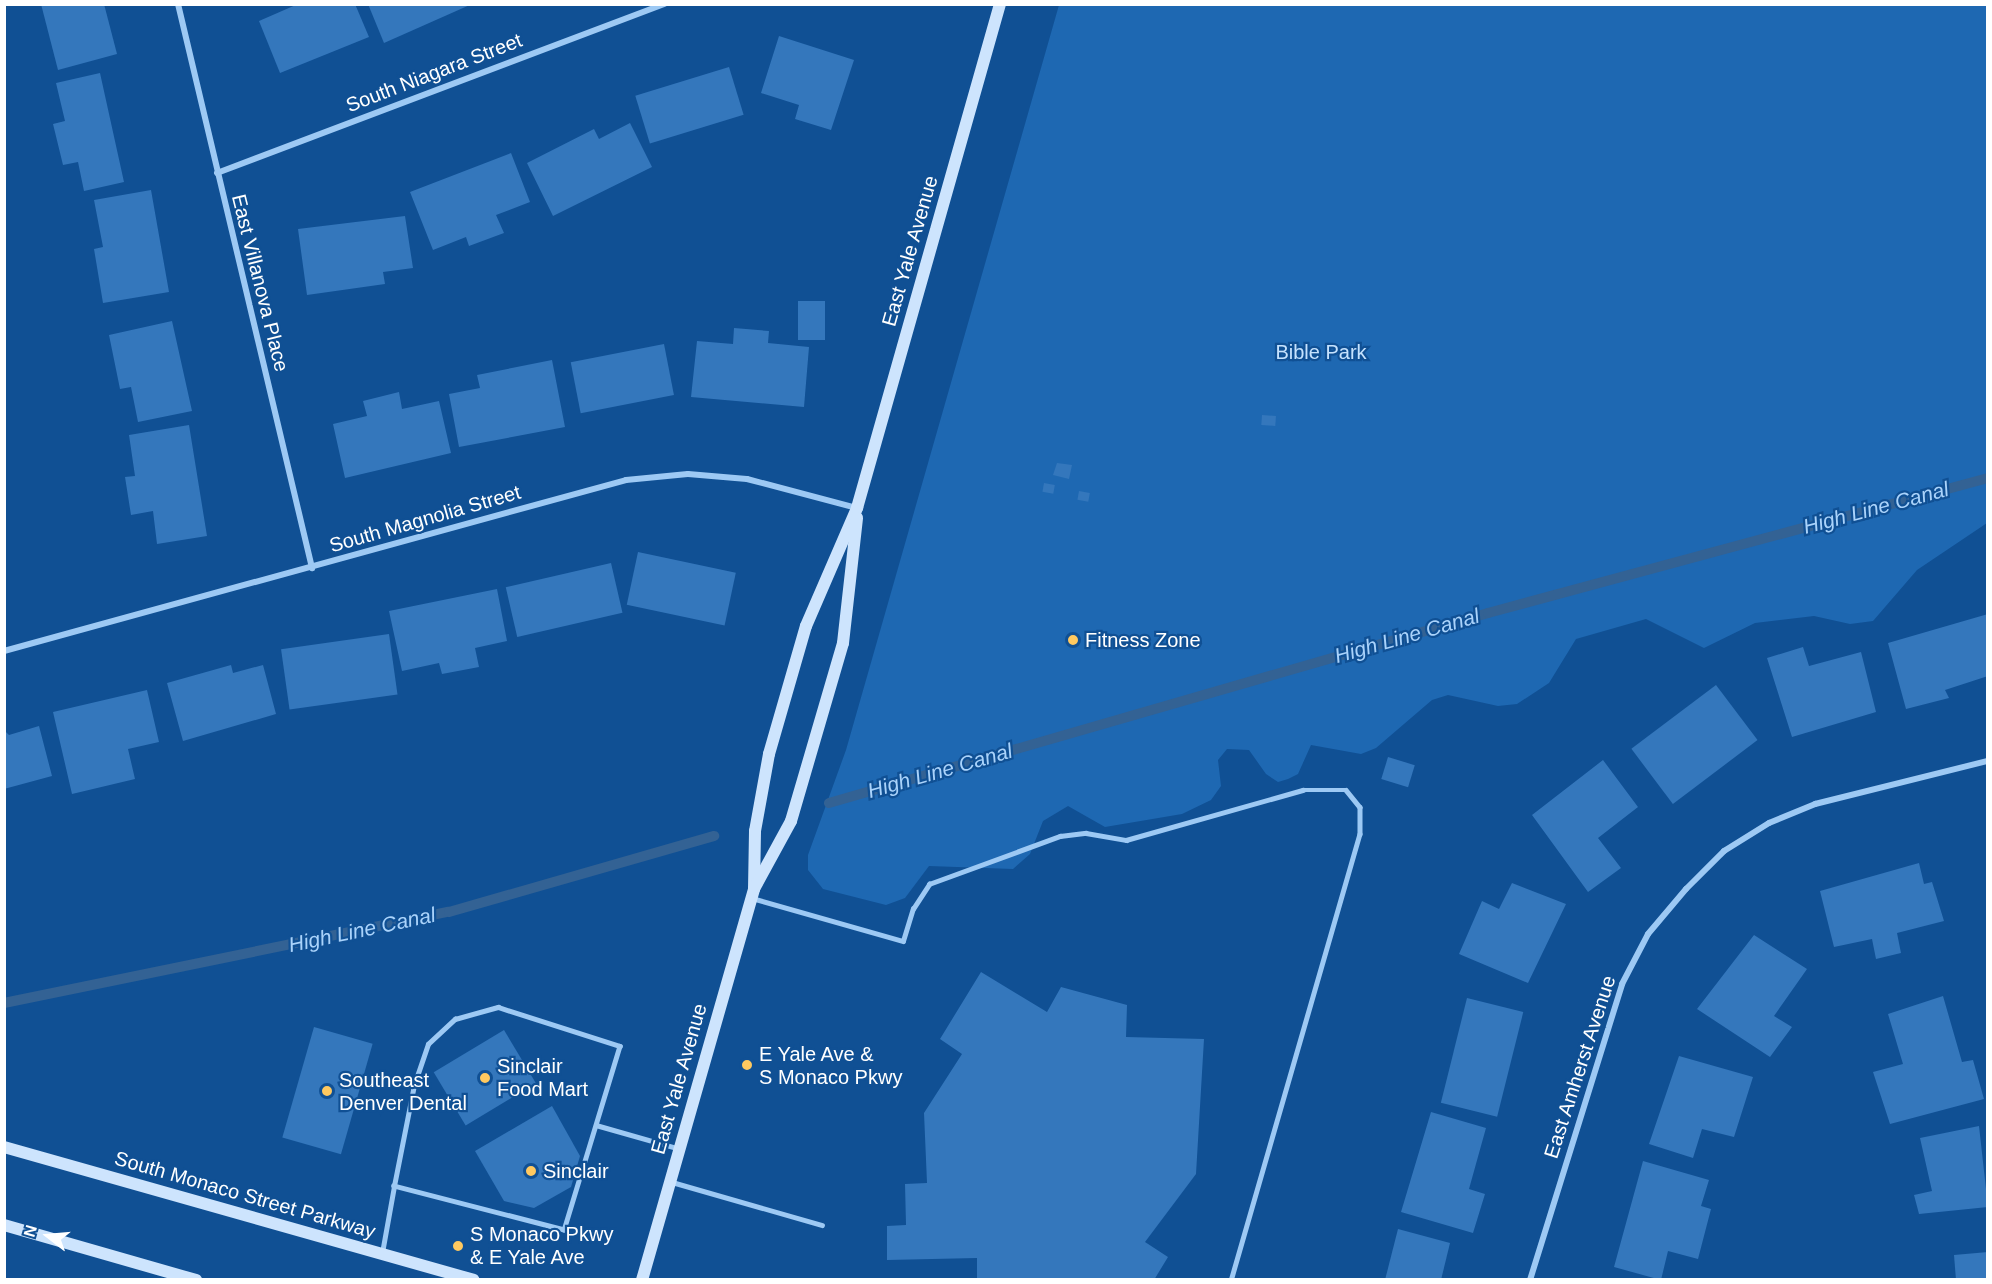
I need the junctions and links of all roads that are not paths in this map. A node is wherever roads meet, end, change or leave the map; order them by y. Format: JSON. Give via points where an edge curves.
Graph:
{"nodes":[{"id":1,"x":178,"y":4,"type":"edge"},
{"id":2,"x":664,"y":4,"type":"edge"},
{"id":3,"x":1000,"y":4,"type":"edge"},
{"id":4,"x":217,"y":173,"type":"junction"},
{"id":5,"x":857,"y":508,"type":"junction"},
{"id":6,"x":312,"y":568,"type":"junction"},
{"id":7,"x":4,"y":651,"type":"edge"},
{"id":8,"x":1988,"y":761,"type":"edge"},
{"id":9,"x":753,"y":893,"type":"junction"},
{"id":10,"x":596,"y":1125,"type":"junction"},
{"id":11,"x":4,"y":1147,"type":"edge"},
{"id":12,"x":680,"y":1149,"type":"junction"},
{"id":13,"x":670,"y":1182,"type":"junction"},
{"id":14,"x":394,"y":1186,"type":"junction"},
{"id":15,"x":4,"y":1225,"type":"edge"},
{"id":16,"x":822,"y":1225,"type":"dead end"},
{"id":17,"x":382,"y":1253,"type":"junction"},
{"id":18,"x":195,"y":1279,"type":"edge"},
{"id":19,"x":474,"y":1280,"type":"edge"},
{"id":20,"x":642,"y":1280,"type":"edge"},
{"id":21,"x":1231,"y":1280,"type":"edge"},
{"id":22,"x":1530,"y":1280,"type":"edge"}],
"edges":[{"from":1,"to":4,"type":"street","name":"East Villanova Place"},
{"from":2,"to":4,"type":"street","name":"South Niagara Street"},
{"from":3,"to":5,"type":"main road","name":"East Yale Avenue"},
{"from":4,"to":6,"type":"street","name":"East Villanova Place"},
{"from":5,"to":6,"type":"street","name":"South Magnolia Street","via":[[747,479],[667,475],[605,485]]},
{"from":5,"to":9,"type":"main road","name":"East Yale Avenue","via":[[806,626],[769,754],[755,831]]},
{"from":5,"to":9,"type":"main road","name":"East Yale Avenue","via":[[843,643],[791,821]]},
{"from":6,"to":7,"type":"street","name":"South Magnolia Street"},
{"from":8,"to":22,"type":"street","name":"East Amherst Avenue","via":[[1815,804],[1769,823],[1724,851],[1686,889],[1648,934],[1622,984]]},
{"from":9,"to":12,"type":"main road","name":"East Yale Avenue"},
{"from":9,"to":21,"type":"lane","via":[[903,941],[929,884],[1060,836],[1086,833],[1126,840],[1303,790],[1340,788],[1353,795],[1362,815],[1360,834]]},
{"from":10,"to":12,"type":"lane"},
{"from":10,"to":14,"type":"lane","via":[[564,1230]]},
{"from":10,"to":14,"type":"lane","via":[[620,1046],[498,1007],[454,1019],[428,1044]]},
{"from":11,"to":17,"type":"main road","name":"South Monaco Street Parkway"},
{"from":12,"to":13,"type":"main road","name":"East Yale Avenue"},
{"from":13,"to":16,"type":"lane"},
{"from":13,"to":20,"type":"main road","name":"East Yale Avenue"},
{"from":14,"to":17,"type":"lane"},
{"from":15,"to":18,"type":"main road"},
{"from":17,"to":19,"type":"main road","name":"South Monaco Street Parkway"}]}
